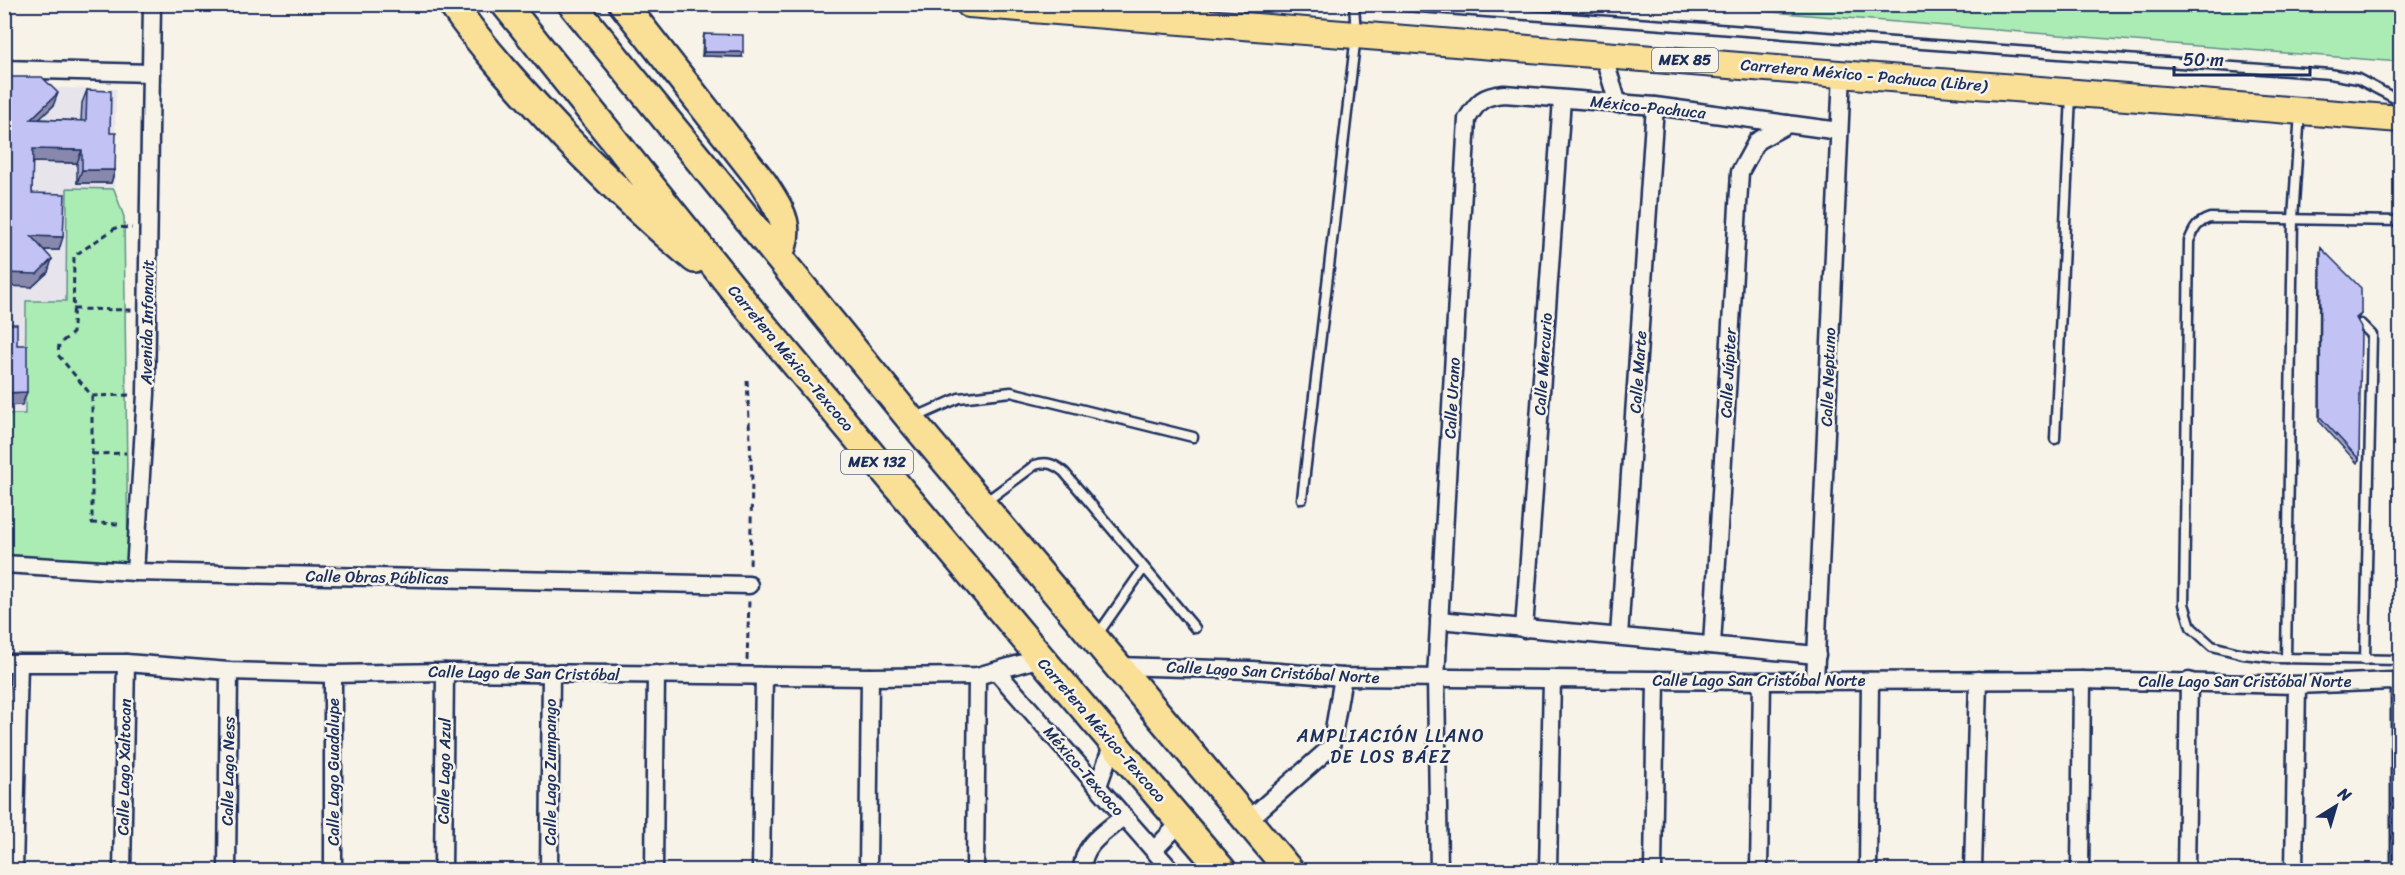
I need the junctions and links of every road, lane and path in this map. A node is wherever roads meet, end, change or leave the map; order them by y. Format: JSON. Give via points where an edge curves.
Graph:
{"nodes":[{"id":1,"x":152,"y":4,"type":"edge"},
{"id":2,"x":452,"y":4,"type":"edge"},
{"id":3,"x":504,"y":4,"type":"edge"},
{"id":4,"x":572,"y":4,"type":"edge"},
{"id":5,"x":623,"y":4,"type":"edge"},
{"id":6,"x":969,"y":4,"type":"edge"},
{"id":7,"x":1354,"y":4,"type":"edge"},
{"id":8,"x":1378,"y":4,"type":"edge"},
{"id":9,"x":1356,"y":35,"type":"junction"},
{"id":10,"x":1603,"y":54,"type":"junction"},
{"id":11,"x":4,"y":69,"type":"edge"},
{"id":12,"x":1842,"y":72,"type":"junction"},
{"id":13,"x":151,"y":73,"type":"junction"},
{"id":14,"x":2071,"y":92,"type":"junction"},
{"id":15,"x":1562,"y":99,"type":"junction"},
{"id":16,"x":2400,"y":100,"type":"edge"},
{"id":17,"x":1618,"y":104,"type":"junction"},
{"id":18,"x":1655,"y":106,"type":"junction"},
{"id":19,"x":2300,"y":110,"type":"junction"},
{"id":20,"x":1467,"y":119,"type":"joint"},
{"id":21,"x":2400,"y":119,"type":"edge"},
{"id":22,"x":1788,"y":124,"type":"junction"},
{"id":23,"x":1839,"y":131,"type":"junction"},
{"id":24,"x":2293,"y":219,"type":"junction"},
{"id":25,"x":2400,"y":221,"type":"edge"},
{"id":26,"x":148,"y":230,"type":"junction"},
{"id":27,"x":778,"y":256,"type":"junction"},
{"id":28,"x":732,"y":287,"type":"junction"},
{"id":29,"x":73,"y":309,"type":"junction"},
{"id":30,"x":147,"y":310,"type":"junction"},
{"id":31,"x":2361,"y":324,"type":"edge"},
{"id":32,"x":747,"y":380,"type":"dead end"},
{"id":33,"x":146,"y":394,"type":"junction"},
{"id":34,"x":92,"y":396,"type":"junction"},
{"id":35,"x":911,"y":420,"type":"junction"},
{"id":36,"x":1193,"y":437,"type":"dead end"},
{"id":37,"x":2055,"y":439,"type":"dead end"},
{"id":38,"x":141,"y":452,"type":"junction"},
{"id":39,"x":92,"y":454,"type":"junction"},
{"id":40,"x":1302,"y":499,"type":"dead end"},
{"id":41,"x":982,"y":504,"type":"junction"},
{"id":42,"x":137,"y":524,"type":"junction"},
{"id":43,"x":4,"y":564,"type":"edge"},
{"id":44,"x":1144,"y":568,"type":"junction"},
{"id":45,"x":135,"y":572,"type":"junction"},
{"id":46,"x":749,"y":585,"type":"junction"},
{"id":47,"x":1439,"y":620,"type":"junction"},
{"id":48,"x":1195,"y":628,"type":"dead end"},
{"id":49,"x":1524,"y":629,"type":"junction"},
{"id":50,"x":1619,"y":636,"type":"junction"},
{"id":51,"x":1095,"y":639,"type":"junction"},
{"id":52,"x":1712,"y":645,"type":"junction"},
{"id":53,"x":1816,"y":654,"type":"junction"},
{"id":54,"x":1041,"y":658,"type":"junction"},
{"id":55,"x":2286,"y":658,"type":"junction"},
{"id":56,"x":2365,"y":660,"type":"junction"},
{"id":57,"x":2400,"y":660,"type":"edge"},
{"id":58,"x":12,"y":663,"type":"edge"},
{"id":59,"x":126,"y":663,"type":"junction"},
{"id":60,"x":1117,"y":666,"type":"junction"},
{"id":61,"x":229,"y":671,"type":"junction"},
{"id":62,"x":445,"y":672,"type":"junction"},
{"id":63,"x":997,"y":672,"type":"junction"},
{"id":64,"x":551,"y":673,"type":"junction"},
{"id":65,"x":333,"y":674,"type":"junction"},
{"id":66,"x":656,"y":674,"type":"junction"},
{"id":67,"x":747,"y":675,"type":"junction"},
{"id":68,"x":764,"y":676,"type":"junction"},
{"id":69,"x":977,"y":676,"type":"junction"},
{"id":70,"x":870,"y":677,"type":"junction"},
{"id":71,"x":1343,"y":677,"type":"junction"},
{"id":72,"x":1436,"y":678,"type":"junction"},
{"id":73,"x":1552,"y":679,"type":"junction"},
{"id":74,"x":1656,"y":680,"type":"junction"},
{"id":75,"x":1978,"y":680,"type":"junction"},
{"id":76,"x":2082,"y":680,"type":"junction"},
{"id":77,"x":1762,"y":681,"type":"junction"},
{"id":78,"x":1815,"y":681,"type":"junction"},
{"id":79,"x":1870,"y":681,"type":"junction"},
{"id":80,"x":2189,"y":681,"type":"junction"},
{"id":81,"x":2297,"y":685,"type":"junction"},
{"id":82,"x":2400,"y":686,"type":"edge"},
{"id":83,"x":1113,"y":743,"type":"junction"},
{"id":84,"x":1098,"y":786,"type":"junction"},
{"id":85,"x":1123,"y":817,"type":"junction"},
{"id":86,"x":1247,"y":821,"type":"junction"},
{"id":87,"x":1181,"y":822,"type":"junction"},
{"id":88,"x":1154,"y":850,"type":"junction"},
{"id":89,"x":14,"y":870,"type":"edge"},
{"id":90,"x":122,"y":870,"type":"edge"},
{"id":91,"x":227,"y":870,"type":"edge"},
{"id":92,"x":333,"y":870,"type":"edge"},
{"id":93,"x":442,"y":870,"type":"edge"},
{"id":94,"x":549,"y":870,"type":"edge"},
{"id":95,"x":654,"y":870,"type":"edge"},
{"id":96,"x":761,"y":870,"type":"edge"},
{"id":97,"x":868,"y":870,"type":"edge"},
{"id":98,"x":975,"y":870,"type":"edge"},
{"id":99,"x":1082,"y":870,"type":"edge"},
{"id":100,"x":1171,"y":870,"type":"edge"},
{"id":101,"x":1222,"y":870,"type":"edge"},
{"id":102,"x":1289,"y":870,"type":"edge"},
{"id":103,"x":1439,"y":870,"type":"edge"},
{"id":104,"x":1548,"y":870,"type":"edge"},
{"id":105,"x":1653,"y":870,"type":"edge"},
{"id":106,"x":1759,"y":870,"type":"edge"},
{"id":107,"x":1868,"y":870,"type":"edge"},
{"id":108,"x":1973,"y":870,"type":"edge"},
{"id":109,"x":2080,"y":870,"type":"edge"},
{"id":110,"x":2186,"y":870,"type":"edge"},
{"id":111,"x":2294,"y":870,"type":"edge"},
{"id":112,"x":2400,"y":870,"type":"edge"}],
"edges":[{"from":1,"to":13,"type":"street","name":"Avenida Infonavit"},
{"from":2,"to":28,"type":"highway","via":[[512,82],[611,184],[659,229]]},
{"from":3,"to":28,"type":"highway","name":"Carretera México-Texcoco","number":"MEX 132"},
{"from":4,"to":27,"type":"highway","number":"MEX 132"},
{"from":5,"to":27,"type":"highway","via":[[763,183],[786,231],[786,241]]},
{"from":6,"to":9,"type":"main road","name":"Carretera México - Pachuca (Libre)","number":"MEX 85"},
{"from":7,"to":9,"type":"lane"},
{"from":8,"to":16,"type":"lane","via":[[2330,74],[2358,79]]},
{"from":9,"to":10,"type":"main road","name":"Carretera México - Pachuca (Libre)","number":"MEX 85"},
{"from":9,"to":40,"type":"lane"},
{"from":10,"to":12,"type":"main road","name":"Carretera México - Pachuca (Libre)","number":"MEX 85"},
{"from":10,"to":17,"type":"street"},
{"from":11,"to":13,"type":"street"},
{"from":12,"to":14,"type":"main road","name":"Carretera México - Pachuca (Libre)","number":"MEX 85"},
{"from":12,"to":23,"type":"street","name":"Calle Neptuno"},
{"from":13,"to":26,"type":"street","name":"Avenida Infonavit"},
{"from":14,"to":19,"type":"main road","name":"Carretera México - Pachuca (Libre)","number":"MEX 85"},
{"from":14,"to":37,"type":"lane"},
{"from":15,"to":17,"type":"street","name":"México-Pachuca"},
{"from":15,"to":20,"type":"street","name":"México-Pachuca","via":[[1487,96]]},
{"from":15,"to":49,"type":"street","name":"Calle Mercurio"},
{"from":17,"to":18,"type":"street","name":"México-Pachuca"},
{"from":18,"to":22,"type":"street","name":"México-Pachuca"},
{"from":18,"to":50,"type":"street","name":"Calle Marte"},
{"from":19,"to":21,"type":"main road","name":"Carretera México - Pachuca (Libre)","number":"MEX 85"},
{"from":19,"to":24,"type":"lane"},
{"from":20,"to":47,"type":"street","name":"Calle Urano"},
{"from":22,"to":23,"type":"street","name":"México-Pachuca"},
{"from":22,"to":52,"type":"street","name":"Calle Júpiter","via":[[1757,141],[1740,172]]},
{"from":23,"to":53,"type":"street","name":"Calle Neptuno"},
{"from":24,"to":25,"type":"lane"},
{"from":24,"to":55,"type":"lane"},
{"from":24,"to":55,"type":"lane","via":[[2210,218],[2195,227],[2189,241],[2184,604],[2191,627],[2212,646]]},
{"from":26,"to":29,"type":"path","via":[[117,227],[74,256]]},
{"from":26,"to":30,"type":"street","name":"Avenida Infonavit"},
{"from":27,"to":35,"type":"highway","number":"MEX 132"},
{"from":28,"to":54,"type":"highway","name":"Carretera México-Texcoco","number":"MEX 132"},
{"from":29,"to":30,"type":"path"},
{"from":29,"to":34,"type":"path","via":[[73,333],[59,344],[57,355]]},
{"from":30,"to":33,"type":"street","name":"Avenida Infonavit"},
{"from":31,"to":56,"type":"lane","via":[[2372,334]]},
{"from":32,"to":46,"type":"path","via":[[752,481]]},
{"from":33,"to":34,"type":"path"},
{"from":33,"to":38,"type":"street","name":"Avenida Infonavit"},
{"from":34,"to":39,"type":"path"},
{"from":35,"to":36,"type":"lane","via":[[959,398],[1011,392]]},
{"from":35,"to":41,"type":"highway","number":"MEX 132"},
{"from":38,"to":39,"type":"path"},
{"from":38,"to":42,"type":"street","name":"Avenida Infonavit"},
{"from":39,"to":42,"type":"path","via":[[92,523]]},
{"from":41,"to":44,"type":"lane","via":[[1035,465],[1055,465]]},
{"from":41,"to":51,"type":"highway","number":"MEX 132"},
{"from":42,"to":45,"type":"street","name":"Avenida Infonavit"},
{"from":43,"to":45,"type":"street","name":"Calle Obras Públicas"},
{"from":44,"to":48,"type":"lane"},
{"from":44,"to":51,"type":"lane"},
{"from":45,"to":46,"type":"street","name":"Calle Obras Públicas"},
{"from":46,"to":67,"type":"path"},
{"from":47,"to":49,"type":"street","name":"Calle Lago San Cristóbal Norte"},
{"from":47,"to":72,"type":"street","name":"Calle Urano"},
{"from":49,"to":50,"type":"street","name":"Calle Lago San Cristóbal Norte"},
{"from":50,"to":52,"type":"street","name":"Calle Lago San Cristóbal Norte"},
{"from":51,"to":60,"type":"highway","number":"MEX 132"},
{"from":52,"to":53,"type":"street","name":"Calle Lago San Cristóbal Norte"},
{"from":53,"to":78,"type":"street","name":"Calle Neptuno"},
{"from":54,"to":63,"type":"street","name":"Calle Lago de San Cristóbal"},
{"from":54,"to":83,"type":"highway","name":"Carretera México-Texcoco","number":"MEX 132"},
{"from":55,"to":56,"type":"lane"},
{"from":56,"to":57,"type":"lane"},
{"from":58,"to":59,"type":"street","name":"Calle Lago de San Cristóbal"},
{"from":58,"to":89,"type":"street"},
{"from":59,"to":61,"type":"street","name":"Calle Lago de San Cristóbal"},
{"from":59,"to":90,"type":"street","name":"Calle Lago Xaltocan"},
{"from":60,"to":71,"type":"street","name":"Calle Lago San Cristóbal Norte"},
{"from":60,"to":86,"type":"highway","number":"MEX 132"},
{"from":61,"to":65,"type":"street","name":"Calle Lago de San Cristóbal"},
{"from":61,"to":91,"type":"street","name":"Calle Lago Ness"},
{"from":62,"to":64,"type":"street","name":"Calle Lago de San Cristóbal"},
{"from":62,"to":65,"type":"street","name":"Calle Lago de San Cristóbal"},
{"from":62,"to":93,"type":"street","name":"Calle Lago Azul"},
{"from":63,"to":69,"type":"street","name":"Calle Lago de San Cristóbal"},
{"from":63,"to":84,"type":"street","name":"México-Texcoco"},
{"from":64,"to":66,"type":"street","name":"Calle Lago de San Cristóbal"},
{"from":64,"to":94,"type":"street","name":"Calle Lago Zumpango"},
{"from":65,"to":92,"type":"street","name":"Calle Lago Guadalupe"},
{"from":66,"to":67,"type":"street","name":"Calle Lago de San Cristóbal"},
{"from":66,"to":95,"type":"street"},
{"from":67,"to":68,"type":"street","name":"Calle Lago de San Cristóbal"},
{"from":68,"to":70,"type":"street","name":"Calle Lago de San Cristóbal"},
{"from":68,"to":96,"type":"street"},
{"from":69,"to":70,"type":"street","name":"Calle Lago de San Cristóbal"},
{"from":69,"to":98,"type":"street"},
{"from":70,"to":97,"type":"street"},
{"from":71,"to":72,"type":"street","name":"Calle Lago San Cristóbal Norte"},
{"from":71,"to":86,"type":"street","via":[[1331,747]]},
{"from":72,"to":73,"type":"street","name":"Calle Lago San Cristóbal Norte"},
{"from":72,"to":103,"type":"street","name":"Calle Urano"},
{"from":73,"to":74,"type":"street","name":"Calle Lago San Cristóbal Norte"},
{"from":73,"to":104,"type":"street"},
{"from":74,"to":77,"type":"street","name":"Calle Lago San Cristóbal Norte"},
{"from":74,"to":105,"type":"street"},
{"from":75,"to":76,"type":"street","name":"Calle Lago San Cristóbal Norte"},
{"from":75,"to":79,"type":"street","name":"Calle Lago San Cristóbal Norte"},
{"from":75,"to":108,"type":"street"},
{"from":76,"to":80,"type":"street","name":"Calle Lago San Cristóbal Norte"},
{"from":76,"to":109,"type":"street"},
{"from":77,"to":78,"type":"street","name":"Calle Lago San Cristóbal Norte"},
{"from":77,"to":106,"type":"street"},
{"from":78,"to":79,"type":"street","name":"Calle Lago San Cristóbal Norte"},
{"from":79,"to":107,"type":"street"},
{"from":80,"to":81,"type":"street","name":"Calle Lago San Cristóbal Norte"},
{"from":80,"to":110,"type":"street"},
{"from":81,"to":82,"type":"street","name":"Calle Lago San Cristóbal Norte","via":[[2392,681]]},
{"from":81,"to":111,"type":"street"},
{"from":82,"to":112,"type":"street"},
{"from":83,"to":84,"type":"street"},
{"from":83,"to":87,"type":"highway","name":"Carretera México-Texcoco","number":"MEX 132"},
{"from":84,"to":85,"type":"street","name":"México-Texcoco"},
{"from":85,"to":88,"type":"street","name":"México-Texcoco"},
{"from":85,"to":99,"type":"street","via":[[1092,843],[1083,857]]},
{"from":86,"to":102,"type":"highway","number":"MEX 132"},
{"from":87,"to":88,"type":"street"},
{"from":87,"to":101,"type":"highway","name":"Carretera México-Texcoco","number":"MEX 132"},
{"from":88,"to":100,"type":"street","name":"México-Texcoco"}]}
